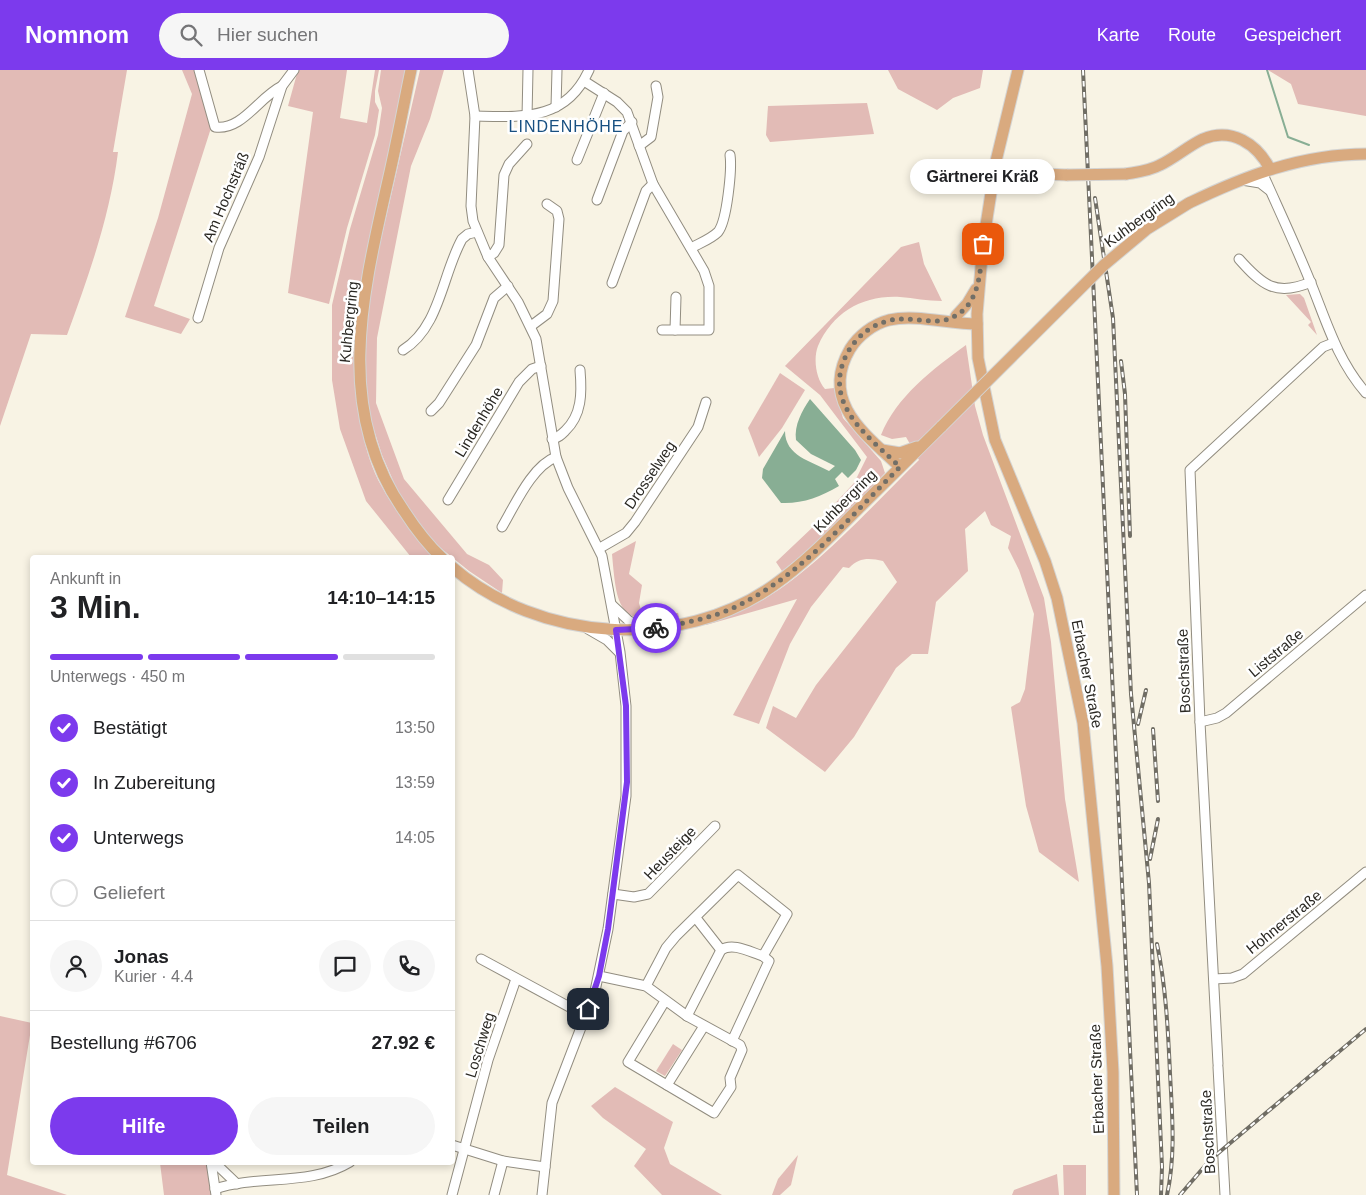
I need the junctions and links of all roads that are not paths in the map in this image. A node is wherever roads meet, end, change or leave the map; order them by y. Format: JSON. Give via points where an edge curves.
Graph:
{"nodes":[{"id":1,"x":199,"y":70,"type":"edge"},
{"id":2,"x":294,"y":70,"type":"edge"},
{"id":3,"x":411,"y":70,"type":"edge"},
{"id":4,"x":470,"y":70,"type":"edge"},
{"id":5,"x":528,"y":70,"type":"edge"},
{"id":6,"x":556,"y":70,"type":"edge"},
{"id":7,"x":589,"y":70,"type":"edge"},
{"id":8,"x":1018,"y":70,"type":"edge"},
{"id":9,"x":584,"y":81,"type":"junction"},
{"id":10,"x":282,"y":86,"type":"junction"},
{"id":11,"x":656,"y":86,"type":"dead end"},
{"id":12,"x":604,"y":93,"type":"junction"},
{"id":13,"x":556,"y":107,"type":"junction"},
{"id":14,"x":476,"y":116,"type":"junction"},
{"id":15,"x":527,"y":117,"type":"junction"},
{"id":16,"x":632,"y":122,"type":"junction"},
{"id":17,"x":527,"y":144,"type":"dead end"},
{"id":18,"x":639,"y":146,"type":"junction"},
{"id":19,"x":1257,"y":151,"type":"junction"},
{"id":20,"x":998,"y":152,"type":"junction"},
{"id":21,"x":1366,"y":154,"type":"edge"},
{"id":22,"x":730,"y":155,"type":"dead end"},
{"id":23,"x":576,"y":156,"type":"dead end"},
{"id":24,"x":1284,"y":164,"type":"junction"},
{"id":25,"x":1266,"y":171,"type":"junction"},
{"id":26,"x":994,"y":172,"type":"junction"},
{"id":27,"x":1013,"y":173,"type":"junction"},
{"id":28,"x":1238,"y":181,"type":"junction"},
{"id":29,"x":653,"y":184,"type":"junction"},
{"id":30,"x":1274,"y":196,"type":"junction"},
{"id":31,"x":597,"y":200,"type":"dead end"},
{"id":32,"x":547,"y":204,"type":"dead end"},
{"id":33,"x":477,"y":232,"type":"junction"},
{"id":34,"x":691,"y":248,"type":"junction"},
{"id":35,"x":488,"y":257,"type":"junction"},
{"id":36,"x":1239,"y":259,"type":"dead end"},
{"id":37,"x":612,"y":282,"type":"dead end"},
{"id":38,"x":979,"y":282,"type":"junction"},
{"id":39,"x":1311,"y":282,"type":"junction"},
{"id":40,"x":508,"y":286,"type":"junction"},
{"id":41,"x":676,"y":296,"type":"dead end"},
{"id":42,"x":956,"y":316,"type":"junction"},
{"id":43,"x":198,"y":318,"type":"dead end"},
{"id":44,"x":977,"y":319,"type":"junction"},
{"id":45,"x":942,"y":321,"type":"junction"},
{"id":46,"x":531,"y":326,"type":"junction"},
{"id":47,"x":662,"y":330,"type":"dead end"},
{"id":48,"x":675,"y":330,"type":"junction"},
{"id":49,"x":1333,"y":343,"type":"junction"},
{"id":50,"x":403,"y":350,"type":"dead end"},
{"id":51,"x":541,"y":366,"type":"junction"},
{"id":52,"x":580,"y":370,"type":"dead end"},
{"id":53,"x":1366,"y":393,"type":"edge"},
{"id":54,"x":706,"y":402,"type":"dead end"},
{"id":55,"x":431,"y":411,"type":"dead end"},
{"id":56,"x":552,"y":439,"type":"junction"},
{"id":57,"x":927,"y":441,"type":"junction"},
{"id":58,"x":882,"y":450,"type":"junction"},
{"id":59,"x":556,"y":457,"type":"junction"},
{"id":60,"x":900,"y":467,"type":"junction"},
{"id":61,"x":448,"y":500,"type":"dead end"},
{"id":62,"x":502,"y":527,"type":"dead end"},
{"id":63,"x":600,"y":548,"type":"junction"},
{"id":64,"x":439,"y":555,"type":"edge"},
{"id":65,"x":455,"y":569,"type":"edge"},
{"id":66,"x":1366,"y":595,"type":"edge"},
{"id":67,"x":611,"y":604,"type":"junction"},
{"id":68,"x":585,"y":627,"type":"junction"},
{"id":69,"x":652,"y":629,"type":"junction"},
{"id":70,"x":616,"y":630,"type":"junction"},
{"id":71,"x":620,"y":652,"type":"junction"},
{"id":72,"x":1200,"y":722,"type":"junction"},
{"id":73,"x":715,"y":826,"type":"dead end"},
{"id":74,"x":1366,"y":872,"type":"edge"},
{"id":75,"x":614,"y":894,"type":"junction"},
{"id":76,"x":696,"y":918,"type":"junction"},
{"id":77,"x":721,"y":950,"type":"junction"},
{"id":78,"x":763,"y":956,"type":"junction"},
{"id":79,"x":481,"y":959,"type":"dead end"},
{"id":80,"x":599,"y":976,"type":"junction"},
{"id":81,"x":516,"y":979,"type":"junction"},
{"id":82,"x":1214,"y":979,"type":"junction"},
{"id":83,"x":646,"y":986,"type":"junction"},
{"id":84,"x":665,"y":1001,"type":"junction"},
{"id":85,"x":586,"y":1016,"type":"junction"},
{"id":86,"x":687,"y":1016,"type":"junction"},
{"id":87,"x":704,"y":1026,"type":"junction"},
{"id":88,"x":732,"y":1041,"type":"junction"},
{"id":89,"x":667,"y":1085,"type":"junction"},
{"id":90,"x":455,"y":1146,"type":"edge"},
{"id":91,"x":464,"y":1149,"type":"junction"},
{"id":92,"x":503,"y":1160,"type":"junction"},
{"id":93,"x":213,"y":1165,"type":"edge"},
{"id":94,"x":216,"y":1165,"type":"edge"},
{"id":95,"x":344,"y":1165,"type":"edge"},
{"id":96,"x":545,"y":1167,"type":"junction"},
{"id":97,"x":237,"y":1184,"type":"junction"},
{"id":98,"x":215,"y":1192,"type":"edge"},
{"id":99,"x":452,"y":1195,"type":"edge"},
{"id":100,"x":494,"y":1195,"type":"edge"},
{"id":101,"x":542,"y":1195,"type":"edge"},
{"id":102,"x":1114,"y":1195,"type":"edge"},
{"id":103,"x":1225,"y":1195,"type":"edge"}],
"edges":[{"from":1,"to":10,"type":"street","name":"Am Hochsträß","via":[[215,127],[225,128],[236,123]]},
{"from":2,"to":10,"type":"street","name":"Am Hochsträß"},
{"from":3,"to":64,"type":"main road","name":"Kuhbergring","via":[[362,316],[359,382],[367,429],[383,477],[417,530]]},
{"from":4,"to":14,"type":"street"},
{"from":5,"to":15,"type":"street"},
{"from":6,"to":13,"type":"street"},
{"from":7,"to":9,"type":"street"},
{"from":8,"to":20,"type":"main road","name":"Erbacher Straße"},
{"from":9,"to":12,"type":"street"},
{"from":9,"to":13,"type":"street"},
{"from":10,"to":43,"type":"street","name":"Am Hochsträß","via":[[259,157],[219,248]]},
{"from":11,"to":18,"type":"street","via":[[658,98],[651,138]]},
{"from":12,"to":16,"type":"street","via":[[622,106]]},
{"from":12,"to":23,"type":"street"},
{"from":13,"to":15,"type":"street"},
{"from":14,"to":15,"type":"street"},
{"from":14,"to":33,"type":"street","via":[[471,206]]},
{"from":16,"to":18,"type":"street"},
{"from":16,"to":31,"type":"street","via":[[623,131],[598,188]]},
{"from":17,"to":35,"type":"street","via":[[509,164],[504,175],[499,245]]},
{"from":18,"to":29,"type":"street"},
{"from":19,"to":24,"type":"main road","via":[[1274,162]]},
{"from":19,"to":25,"type":"main road"},
{"from":19,"to":27,"type":"main road","bridge":true,"via":[[1245,140],[1216,135],[1159,166],[1143,171],[1067,175]]},
{"from":20,"to":26,"type":"main road","name":"Erbacher Straße"},
{"from":20,"to":27,"type":"main road","via":[[1003,166]]},
{"from":21,"to":24,"type":"main road","name":"Kuhbergring","via":[[1311,158]]},
{"from":22,"to":34,"type":"street","via":[[732,167],[722,225],[716,233]]},
{"from":24,"to":25,"type":"main road","name":"Kuhbergring"},
{"from":25,"to":28,"type":"main road","name":"Kuhbergring"},
{"from":25,"to":30,"type":"street"},
{"from":26,"to":27,"type":"main road"},
{"from":26,"to":38,"type":"main road","name":"Erbacher Straße"},
{"from":28,"to":30,"type":"street","via":[[1260,184]]},
{"from":28,"to":57,"type":"main road","name":"Kuhbergring","bridge":true,"via":[[1188,203],[1122,248]]},
{"from":29,"to":34,"type":"street"},
{"from":29,"to":37,"type":"street","via":[[646,191],[613,268]]},
{"from":30,"to":39,"type":"street"},
{"from":32,"to":46,"type":"street","via":[[557,211],[559,219],[555,287],[551,308]]},
{"from":33,"to":35,"type":"street"},
{"from":33,"to":50,"type":"street","via":[[462,239],[434,311],[414,344]]},
{"from":34,"to":48,"type":"street","via":[[709,286],[709,330]]},
{"from":35,"to":40,"type":"street"},
{"from":36,"to":39,"type":"street","via":[[1257,279],[1275,288],[1296,288]]},
{"from":38,"to":42,"type":"main road","via":[[970,300]]},
{"from":38,"to":44,"type":"main road","name":"Erbacher Straße"},
{"from":39,"to":49,"type":"street"},
{"from":40,"to":46,"type":"street"},
{"from":40,"to":55,"type":"street","via":[[494,298],[476,345]]},
{"from":41,"to":48,"type":"street"},
{"from":42,"to":44,"type":"main road"},
{"from":42,"to":45,"type":"main road"},
{"from":44,"to":45,"type":"main road"},
{"from":44,"to":102,"type":"main road","name":"Erbacher Straße","via":[[979,365],[995,440],[1057,598],[1083,723],[1107,966]]},
{"from":45,"to":58,"type":"main road","via":[[888,320],[870,328],[854,342],[844,359],[840,379],[842,399],[851,418]]},
{"from":46,"to":51,"type":"street"},
{"from":47,"to":48,"type":"street"},
{"from":49,"to":53,"type":"street"},
{"from":49,"to":72,"type":"street","name":"Boschstraße","via":[[1323,347],[1190,470]]},
{"from":51,"to":56,"type":"street"},
{"from":51,"to":61,"type":"street","name":"Lindenhöhe","via":[[532,368],[518,382]]},
{"from":52,"to":56,"type":"street","via":[[579,412],[573,423]]},
{"from":54,"to":63,"type":"street","name":"Drosselweg","via":[[698,427],[635,522],[626,533]]},
{"from":56,"to":59,"type":"street"},
{"from":57,"to":58,"type":"main road","via":[[905,452]]},
{"from":57,"to":60,"type":"main road","name":"Kuhbergring"},
{"from":58,"to":60,"type":"main road"},
{"from":59,"to":62,"type":"street","via":[[547,460],[538,470]]},
{"from":59,"to":63,"type":"street","via":[[568,488]]},
{"from":60,"to":69,"type":"main road","name":"Kuhbergring","via":[[816,551],[773,586],[725,611]]},
{"from":63,"to":67,"type":"street"},
{"from":65,"to":68,"type":"main road","name":"Kuhbergring","via":[[515,605],[560,622]]},
{"from":66,"to":72,"type":"street","name":"Liststraße","via":[[1226,713]]},
{"from":67,"to":69,"type":"street","via":[[629,621]]},
{"from":67,"to":70,"type":"street"},
{"from":68,"to":70,"type":"main road","name":"Kuhbergring"},
{"from":68,"to":71,"type":"street"},
{"from":69,"to":70,"type":"main road","name":"Kuhbergring"},
{"from":70,"to":71,"type":"street"},
{"from":71,"to":75,"type":"street","via":[[626,706],[627,770]]},
{"from":72,"to":82,"type":"street","name":"Boschstraße"},
{"from":73,"to":75,"type":"street","name":"Heusteige","via":[[648,894],[634,897]]},
{"from":74,"to":82,"type":"street","name":"Hohnerstraße","via":[[1243,974]]},
{"from":75,"to":80,"type":"street"},
{"from":76,"to":77,"type":"street"},
{"from":76,"to":78,"type":"street","via":[[738,875],[787,914]]},
{"from":76,"to":83,"type":"street","via":[[666,948]]},
{"from":77,"to":78,"type":"street","via":[[734,946]]},
{"from":77,"to":86,"type":"street"},
{"from":78,"to":88,"type":"street","via":[[769,961]]},
{"from":79,"to":81,"type":"street"},
{"from":80,"to":83,"type":"street"},
{"from":80,"to":85,"type":"street"},
{"from":81,"to":85,"type":"street"},
{"from":81,"to":91,"type":"street","name":"Loschweg","via":[[488,1060]]},
{"from":82,"to":103,"type":"street","name":"Boschstraße"},
{"from":83,"to":84,"type":"street"},
{"from":84,"to":86,"type":"street"},
{"from":84,"to":89,"type":"street","via":[[628,1062]]},
{"from":85,"to":96,"type":"street","via":[[552,1103]]},
{"from":86,"to":87,"type":"street"},
{"from":87,"to":88,"type":"street"},
{"from":87,"to":89,"type":"street"},
{"from":88,"to":89,"type":"street","via":[[742,1050],[730,1078],[731,1087],[714,1113]]},
{"from":90,"to":91,"type":"street"},
{"from":91,"to":92,"type":"street"},
{"from":91,"to":99,"type":"street","name":"Loschweg"},
{"from":92,"to":96,"type":"street"},
{"from":92,"to":100,"type":"street"},
{"from":93,"to":98,"type":"street"},
{"from":94,"to":97,"type":"street"},
{"from":95,"to":97,"type":"street","via":[[324,1176]]},
{"from":96,"to":101,"type":"street"},
{"from":97,"to":98,"type":"street"}]}
